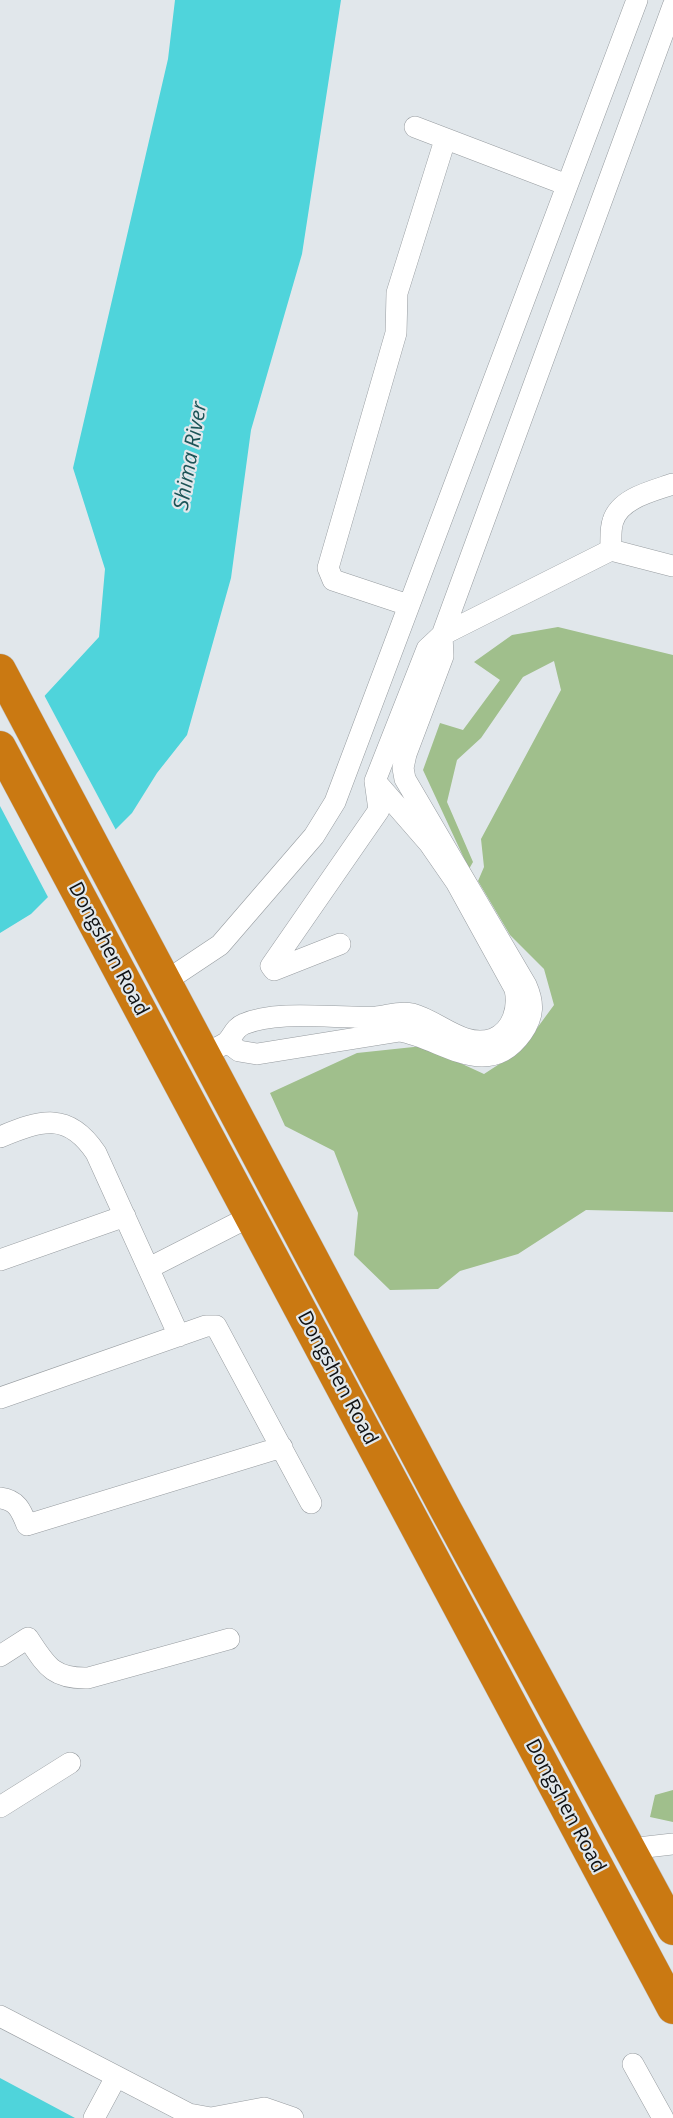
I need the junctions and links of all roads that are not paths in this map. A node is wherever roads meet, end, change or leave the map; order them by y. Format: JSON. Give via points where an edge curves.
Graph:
{"nodes":[{"id":1,"x":637,"y":0,"type":"edge"},
{"id":2,"x":673,"y":6,"type":"edge"},
{"id":3,"x":415,"y":127,"type":"dead end"},
{"id":4,"x":445,"y":140,"type":"junction"},
{"id":5,"x":567,"y":185,"type":"junction"},
{"id":6,"x":673,"y":484,"type":"edge"},
{"id":7,"x":611,"y":550,"type":"junction"},
{"id":8,"x":673,"y":566,"type":"edge"},
{"id":9,"x":408,"y":605,"type":"junction"},
{"id":10,"x":442,"y":635,"type":"junction"},
{"id":11,"x":0,"y":670,"type":"edge"},
{"id":12,"x":0,"y":747,"type":"edge"},
{"id":13,"x":375,"y":781,"type":"junction"},
{"id":14,"x":340,"y":944,"type":"dead end"},
{"id":15,"x":166,"y":981,"type":"junction"},
{"id":16,"x":216,"y":1047,"type":"junction"},
{"id":17,"x":0,"y":1137,"type":"edge"},
{"id":18,"x":125,"y":1216,"type":"junction"},
{"id":19,"x":250,"y":1216,"type":"junction"},
{"id":20,"x":0,"y":1260,"type":"edge"},
{"id":21,"x":148,"y":1268,"type":"junction"},
{"id":22,"x":179,"y":1336,"type":"junction"},
{"id":23,"x":0,"y":1398,"type":"edge"},
{"id":24,"x":282,"y":1447,"type":"junction"},
{"id":25,"x":0,"y":1498,"type":"edge"},
{"id":26,"x":311,"y":1503,"type":"dead end"},
{"id":27,"x":228,"y":1639,"type":"dead end"},
{"id":28,"x":0,"y":1656,"type":"edge"},
{"id":29,"x":70,"y":1763,"type":"dead end"},
{"id":30,"x":0,"y":1807,"type":"edge"},
{"id":31,"x":673,"y":1844,"type":"edge"},
{"id":32,"x":629,"y":1849,"type":"junction"},
{"id":33,"x":673,"y":1928,"type":"edge"},
{"id":34,"x":673,"y":2008,"type":"edge"},
{"id":35,"x":0,"y":2016,"type":"edge"},
{"id":36,"x":633,"y":2064,"type":"dead end"},
{"id":37,"x":116,"y":2077,"type":"junction"},
{"id":38,"x":97,"y":2112,"type":"edge"},
{"id":39,"x":293,"y":2118,"type":"edge"},
{"id":40,"x":663,"y":2118,"type":"edge"}],
"edges":[{"from":1,"to":5,"type":"street"},
{"from":2,"to":10,"type":"street"},
{"from":3,"to":4,"type":"street"},
{"from":4,"to":5,"type":"street"},
{"from":4,"to":9,"type":"street","via":[[397,292],[396,333],[328,568],[333,580]]},
{"from":5,"to":9,"type":"street"},
{"from":6,"to":7,"type":"street","via":[[622,507],[613,520]]},
{"from":7,"to":8,"type":"street"},
{"from":7,"to":10,"type":"street"},
{"from":9,"to":15,"type":"street","via":[[335,802],[324,821],[220,945]]},
{"from":10,"to":13,"type":"street","via":[[427,649]]},
{"from":10,"to":16,"type":"street","via":[[443,656],[406,754],[405,780],[526,985],[533,1008],[527,1026],[504,1051],[487,1057],[470,1056],[400,1031],[256,1054]]},
{"from":11,"to":15,"type":"highway","name":"Dongshen Road"},
{"from":12,"to":19,"type":"highway","name":"Dongshen Road"},
{"from":13,"to":14,"type":"street","via":[[379,810],[271,966],[279,970]]},
{"from":13,"to":16,"type":"street","via":[[429,843],[456,882],[515,989],[515,1016],[494,1038],[475,1042],[400,1013],[368,1017],[289,1016],[245,1023]]},
{"from":15,"to":16,"type":"highway","name":"Dongshen Road"},
{"from":16,"to":32,"type":"highway","name":"Dongshen Road"},
{"from":17,"to":18,"type":"street","via":[[46,1121],[75,1130],[96,1153]]},
{"from":18,"to":20,"type":"street"},
{"from":18,"to":21,"type":"street"},
{"from":19,"to":21,"type":"street"},
{"from":19,"to":34,"type":"highway","name":"Dongshen Road"},
{"from":21,"to":22,"type":"street"},
{"from":22,"to":23,"type":"street"},
{"from":22,"to":24,"type":"street","via":[[206,1326],[219,1329]]},
{"from":24,"to":25,"type":"street","via":[[27,1525],[21,1507]]},
{"from":24,"to":26,"type":"street"},
{"from":27,"to":28,"type":"street","via":[[88,1678],[70,1679],[50,1670],[28,1638]]},
{"from":29,"to":30,"type":"street"},
{"from":31,"to":32,"type":"street"},
{"from":32,"to":33,"type":"highway","name":"Dongshen Road"},
{"from":35,"to":37,"type":"street"},
{"from":36,"to":40,"type":"street"},
{"from":37,"to":38,"type":"street"},
{"from":37,"to":39,"type":"street","via":[[196,2116],[218,2117],[264,2108]]}]}
